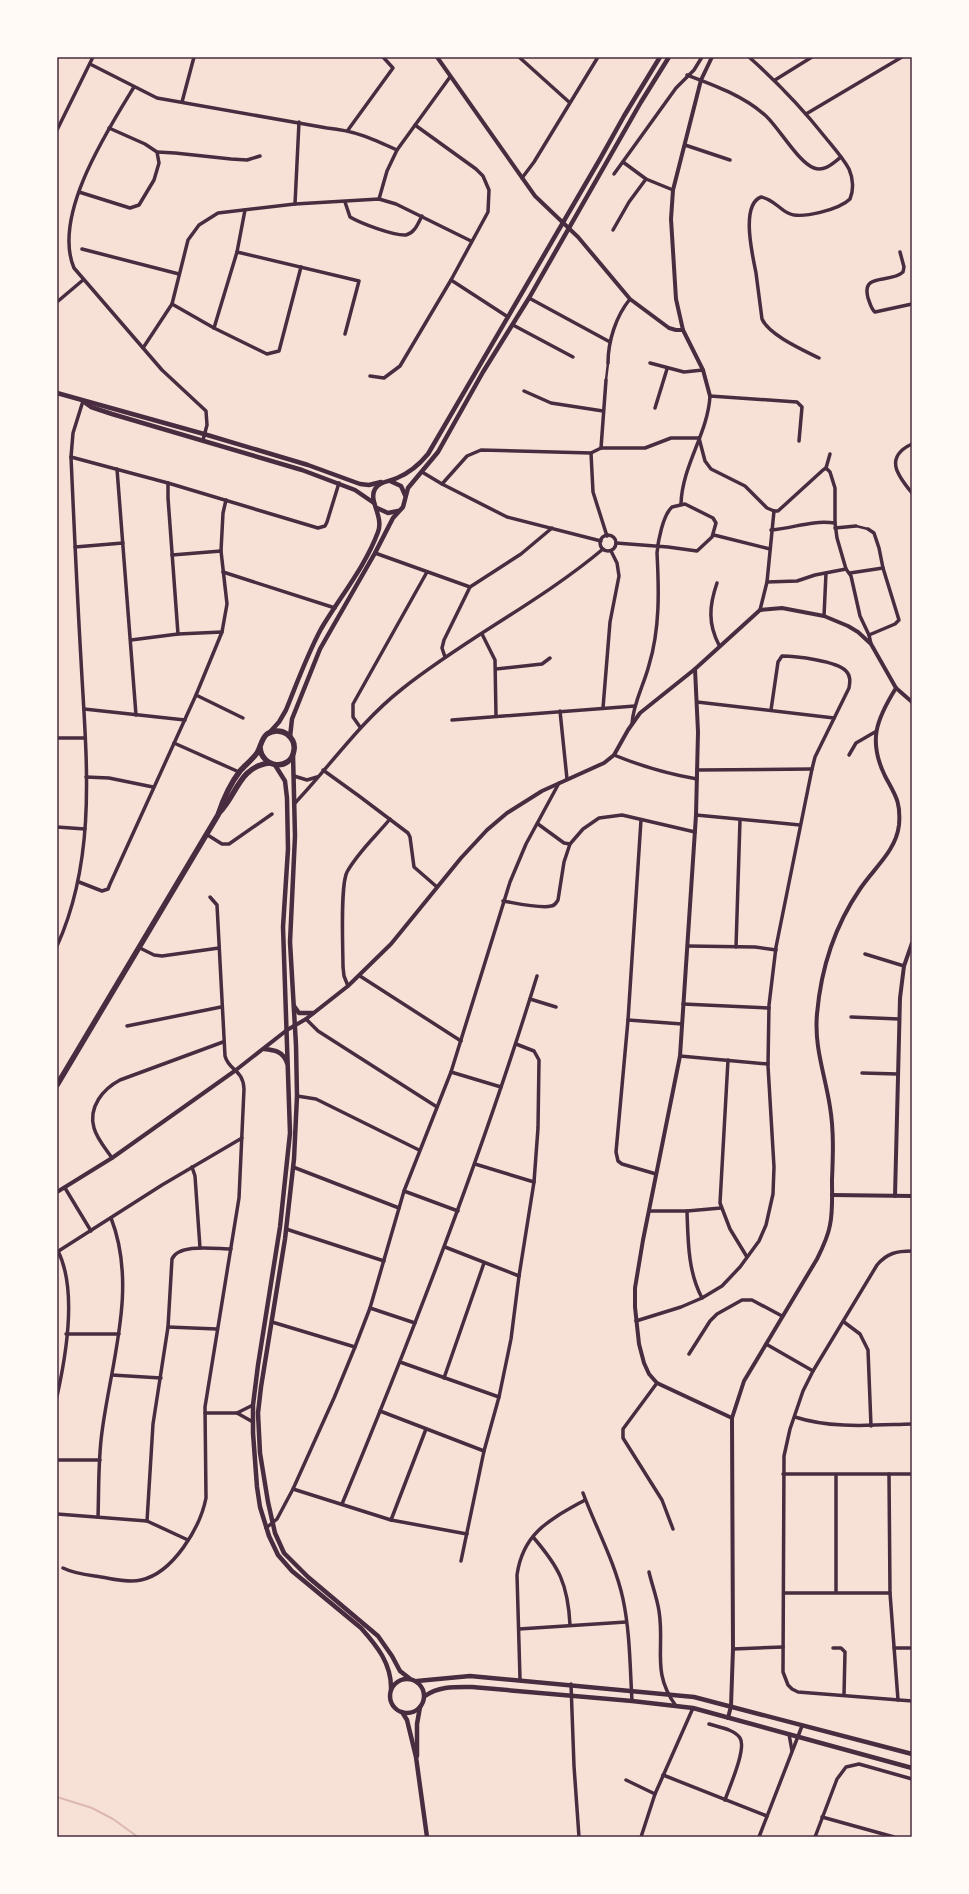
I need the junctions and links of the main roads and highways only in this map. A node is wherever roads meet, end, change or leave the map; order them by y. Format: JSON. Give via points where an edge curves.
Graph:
{"nodes":[{"id":1,"x":660,"y":57,"type":"edge"},
{"id":2,"x":669,"y":57,"type":"edge"},
{"id":3,"x":57,"y":393,"type":"edge"},
{"id":4,"x":83,"y":401,"type":"junction"},
{"id":5,"x":389,"y":481,"type":"junction"},
{"id":6,"x":383,"y":482,"type":"junction"},
{"id":7,"x":405,"y":495,"type":"junction"},
{"id":8,"x":375,"y":505,"type":"junction"},
{"id":9,"x":398,"y":511,"type":"junction"},
{"id":10,"x":269,"y":733,"type":"junction"},
{"id":11,"x":290,"y":737,"type":"junction"},
{"id":12,"x":260,"y":747,"type":"junction"},
{"id":13,"x":294,"y":754,"type":"junction"},
{"id":14,"x":268,"y":763,"type":"junction"},
{"id":15,"x":275,"y":765,"type":"junction"},
{"id":16,"x":218,"y":815,"type":"junction"},
{"id":17,"x":293,"y":1005,"type":"junction"},
{"id":18,"x":313,"y":1013,"type":"road end"},
{"id":19,"x":264,"y":1049,"type":"road end"},
{"id":20,"x":288,"y":1068,"type":"junction"},
{"id":21,"x":57,"y":1085,"type":"edge"},
{"id":22,"x":409,"y":1678,"type":"junction"},
{"id":23,"x":417,"y":1681,"type":"junction"},
{"id":24,"x":391,"y":1690,"type":"junction"},
{"id":25,"x":425,"y":1696,"type":"junction"},
{"id":26,"x":420,"y":1707,"type":"junction"},
{"id":27,"x":402,"y":1712,"type":"junction"},
{"id":28,"x":912,"y":1754,"type":"edge"},
{"id":29,"x":416,"y":1757,"type":"junction"},
{"id":30,"x":912,"y":1768,"type":"edge"},
{"id":31,"x":427,"y":1837,"type":"edge"}],
"edges":[{"from":1,"to":5,"type":"main road","via":[[428,454],[411,470]]},
{"from":2,"to":7,"type":"main road","via":[[438,452],[410,484]]},
{"from":3,"to":4,"type":"main road"},
{"from":4,"to":6,"type":"main road","via":[[308,465],[360,484]]},
{"from":4,"to":8,"type":"main road","via":[[105,412],[302,470],[354,490]]},
{"from":5,"to":6,"type":"main road"},
{"from":5,"to":7,"type":"main road","via":[[399,484]]},
{"from":6,"to":8,"type":"main road","via":[[374,492]]},
{"from":7,"to":9,"type":"main road","via":[[404,504]]},
{"from":8,"to":9,"type":"main road","via":[[388,513]]},
{"from":8,"to":10,"type":"main road","via":[[380,521],[378,532],[364,561],[321,630],[286,710]]},
{"from":9,"to":11,"type":"main road","via":[[320,649],[292,719]]},
{"from":10,"to":11,"type":"main road","via":[[281,731]]},
{"from":10,"to":12,"type":"main road","via":[[263,738]]},
{"from":11,"to":13,"type":"main road","via":[[294,744]]},
{"from":12,"to":14,"type":"main road","via":[[262,756]]},
{"from":12,"to":16,"type":"main road","via":[[239,772],[225,796]]},
{"from":13,"to":15,"type":"main road","via":[[287,763]]},
{"from":13,"to":17,"type":"main road","via":[[295,836],[290,928]]},
{"from":14,"to":15,"type":"main road"},
{"from":14,"to":16,"type":"main road","via":[[254,766],[246,774]]},
{"from":15,"to":20,"type":"main road","via":[[283,777],[287,798],[288,849],[283,927]]},
{"from":16,"to":21,"type":"main road"},
{"from":17,"to":18,"type":"main road","via":[[299,1013]]},
{"from":17,"to":22,"type":"main road","via":[[297,1096],[293,1167],[258,1413],[260,1454],[273,1524],[284,1553],[308,1577],[378,1636],[400,1671]]},
{"from":19,"to":20,"type":"main road","via":[[275,1050],[284,1056]]},
{"from":20,"to":24,"type":"main road","via":[[288,1165],[253,1405],[258,1492],[266,1528],[274,1549],[298,1577],[361,1628],[373,1642],[382,1654],[390,1673]]},
{"from":22,"to":23,"type":"main road"},
{"from":22,"to":24,"type":"main road","via":[[400,1680]]},
{"from":23,"to":25,"type":"main road"},
{"from":23,"to":28,"type":"main road","via":[[470,1676],[667,1693],[731,1706]]},
{"from":24,"to":27,"type":"main road","via":[[391,1703]]},
{"from":25,"to":26,"type":"main road"},
{"from":25,"to":30,"type":"main road","via":[[433,1691],[452,1687],[472,1687],[693,1708]]},
{"from":26,"to":27,"type":"main road","via":[[413,1712]]},
{"from":26,"to":29,"type":"main road"},
{"from":27,"to":29,"type":"main road","via":[[407,1720]]},
{"from":29,"to":31,"type":"main road"}]}
